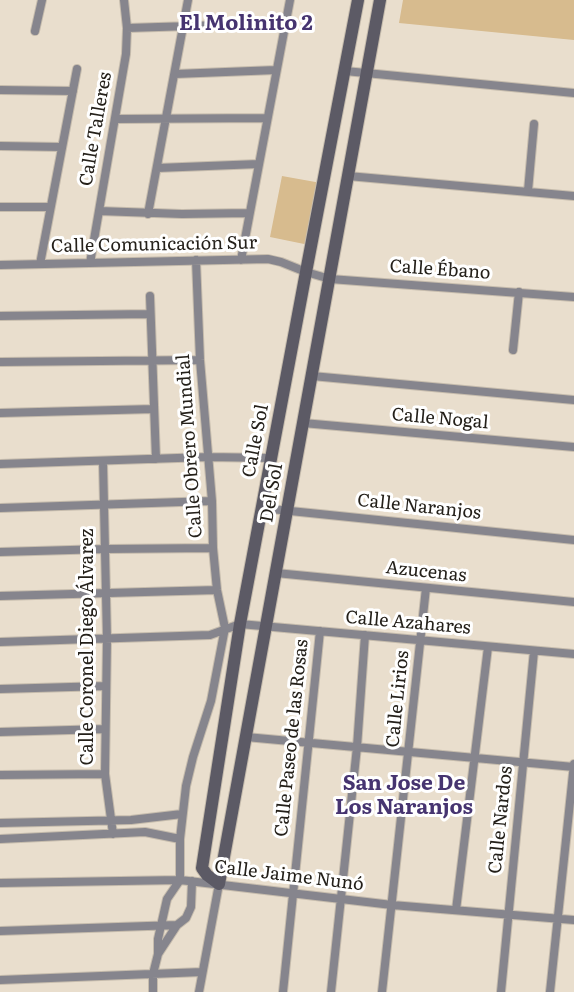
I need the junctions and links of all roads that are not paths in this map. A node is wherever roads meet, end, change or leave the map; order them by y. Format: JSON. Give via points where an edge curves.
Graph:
{"nodes":[{"id":1,"x":42,"y":0,"type":"edge"},
{"id":2,"x":124,"y":0,"type":"edge"},
{"id":3,"x":188,"y":0,"type":"edge"},
{"id":4,"x":290,"y":0,"type":"edge"},
{"id":5,"x":358,"y":0,"type":"edge"},
{"id":6,"x":380,"y":0,"type":"edge"},
{"id":7,"x":285,"y":23,"type":"junction"},
{"id":8,"x":184,"y":26,"type":"junction"},
{"id":9,"x":126,"y":28,"type":"junction"},
{"id":10,"x":35,"y":31,"type":"dead end"},
{"id":11,"x":77,"y":69,"type":"dead end"},
{"id":12,"x":276,"y":70,"type":"junction"},
{"id":13,"x":345,"y":71,"type":"junction"},
{"id":14,"x":367,"y":73,"type":"junction"},
{"id":15,"x":175,"y":74,"type":"junction"},
{"id":16,"x":0,"y":90,"type":"edge"},
{"id":17,"x":73,"y":91,"type":"junction"},
{"id":18,"x":574,"y":93,"type":"edge"},
{"id":19,"x":267,"y":118,"type":"junction"},
{"id":20,"x":115,"y":119,"type":"junction"},
{"id":21,"x":166,"y":119,"type":"junction"},
{"id":22,"x":534,"y":124,"type":"dead end"},
{"id":23,"x":0,"y":146,"type":"edge"},
{"id":24,"x":62,"y":147,"type":"junction"},
{"id":25,"x":259,"y":164,"type":"junction"},
{"id":26,"x":157,"y":168,"type":"junction"},
{"id":27,"x":348,"y":176,"type":"junction"},
{"id":28,"x":528,"y":192,"type":"junction"},
{"id":29,"x":574,"y":195,"type":"edge"},
{"id":30,"x":0,"y":207,"type":"edge"},
{"id":31,"x":51,"y":207,"type":"junction"},
{"id":32,"x":99,"y":212,"type":"junction"},
{"id":33,"x":249,"y":213,"type":"junction"},
{"id":34,"x":148,"y":214,"type":"junction"},
{"id":35,"x":196,"y":260,"type":"junction"},
{"id":36,"x":241,"y":260,"type":"junction"},
{"id":37,"x":90,"y":263,"type":"junction"},
{"id":38,"x":40,"y":264,"type":"junction"},
{"id":39,"x":0,"y":265,"type":"edge"},
{"id":40,"x":306,"y":272,"type":"junction"},
{"id":41,"x":330,"y":279,"type":"junction"},
{"id":42,"x":519,"y":292,"type":"junction"},
{"id":43,"x":150,"y":296,"type":"dead end"},
{"id":44,"x":574,"y":297,"type":"edge"},
{"id":45,"x":150,"y":314,"type":"junction"},
{"id":46,"x":0,"y":316,"type":"edge"},
{"id":47,"x":513,"y":350,"type":"dead end"},
{"id":48,"x":152,"y":360,"type":"junction"},
{"id":49,"x":200,"y":360,"type":"junction"},
{"id":50,"x":0,"y":362,"type":"edge"},
{"id":51,"x":312,"y":376,"type":"junction"},
{"id":52,"x":574,"y":400,"type":"edge"},
{"id":53,"x":154,"y":409,"type":"junction"},
{"id":54,"x":0,"y":413,"type":"edge"},
{"id":55,"x":303,"y":423,"type":"junction"},
{"id":56,"x":574,"y":447,"type":"edge"},
{"id":57,"x":207,"y":457,"type":"junction"},
{"id":58,"x":271,"y":458,"type":"junction"},
{"id":59,"x":156,"y":459,"type":"junction"},
{"id":60,"x":103,"y":460,"type":"junction"},
{"id":61,"x":0,"y":464,"type":"edge"},
{"id":62,"x":212,"y":501,"type":"junction"},
{"id":63,"x":104,"y":505,"type":"junction"},
{"id":64,"x":0,"y":508,"type":"edge"},
{"id":65,"x":261,"y":508,"type":"junction"},
{"id":66,"x":287,"y":510,"type":"junction"},
{"id":67,"x":574,"y":540,"type":"edge"},
{"id":68,"x":213,"y":548,"type":"junction"},
{"id":69,"x":105,"y":549,"type":"junction"},
{"id":70,"x":0,"y":552,"type":"edge"},
{"id":71,"x":276,"y":573,"type":"junction"},
{"id":72,"x":426,"y":588,"type":"junction"},
{"id":73,"x":217,"y":590,"type":"junction"},
{"id":74,"x":106,"y":593,"type":"junction"},
{"id":75,"x":0,"y":596,"type":"edge"},
{"id":76,"x":574,"y":602,"type":"edge"},
{"id":77,"x":240,"y":624,"type":"junction"},
{"id":78,"x":266,"y":626,"type":"junction"},
{"id":79,"x":225,"y":628,"type":"junction"},
{"id":80,"x":320,"y":631,"type":"junction"},
{"id":81,"x":365,"y":635,"type":"junction"},
{"id":82,"x":107,"y":639,"type":"junction"},
{"id":83,"x":421,"y":640,"type":"junction"},
{"id":84,"x":0,"y":642,"type":"edge"},
{"id":85,"x":488,"y":647,"type":"junction"},
{"id":86,"x":534,"y":651,"type":"junction"},
{"id":87,"x":574,"y":654,"type":"edge"},
{"id":88,"x":106,"y":686,"type":"junction"},
{"id":89,"x":0,"y":688,"type":"edge"},
{"id":90,"x":105,"y":729,"type":"junction"},
{"id":91,"x":0,"y":732,"type":"edge"},
{"id":92,"x":246,"y":737,"type":"junction"},
{"id":93,"x":308,"y":742,"type":"junction"},
{"id":94,"x":357,"y":747,"type":"junction"},
{"id":95,"x":408,"y":752,"type":"junction"},
{"id":96,"x":474,"y":758,"type":"junction"},
{"id":97,"x":524,"y":762,"type":"junction"},
{"id":98,"x":574,"y":766,"type":"edge"},
{"id":99,"x":105,"y":774,"type":"junction"},
{"id":100,"x":0,"y":775,"type":"edge"},
{"id":101,"x":182,"y":814,"type":"junction"},
{"id":102,"x":111,"y":820,"type":"junction"},
{"id":103,"x":131,"y":820,"type":"junction"},
{"id":104,"x":0,"y":823,"type":"edge"},
{"id":105,"x":146,"y":832,"type":"junction"},
{"id":106,"x":113,"y":834,"type":"junction"},
{"id":107,"x":0,"y":839,"type":"edge"},
{"id":108,"x":180,"y":839,"type":"junction"},
{"id":109,"x":180,"y":880,"type":"junction"},
{"id":110,"x":192,"y":881,"type":"junction"},
{"id":111,"x":0,"y":883,"type":"edge"},
{"id":112,"x":219,"y":884,"type":"junction"},
{"id":113,"x":293,"y":893,"type":"junction"},
{"id":114,"x":342,"y":899,"type":"junction"},
{"id":115,"x":392,"y":905,"type":"junction"},
{"id":116,"x":456,"y":910,"type":"junction"},
{"id":117,"x":509,"y":914,"type":"junction"},
{"id":118,"x":558,"y":918,"type":"junction"},
{"id":119,"x":574,"y":920,"type":"edge"},
{"id":120,"x":161,"y":925,"type":"junction"},
{"id":121,"x":177,"y":925,"type":"junction"},
{"id":122,"x":0,"y":931,"type":"edge"},
{"id":123,"x":158,"y":954,"type":"junction"},
{"id":124,"x":202,"y":972,"type":"junction"},
{"id":125,"x":153,"y":974,"type":"junction"},
{"id":126,"x":0,"y":980,"type":"edge"},
{"id":127,"x":153,"y":992,"type":"edge"},
{"id":128,"x":199,"y":992,"type":"edge"},
{"id":129,"x":283,"y":992,"type":"edge"},
{"id":130,"x":331,"y":992,"type":"edge"},
{"id":131,"x":382,"y":992,"type":"edge"},
{"id":132,"x":501,"y":992,"type":"edge"},
{"id":133,"x":550,"y":992,"type":"edge"}],
"edges":[{"from":1,"to":10,"type":"street"},
{"from":2,"to":9,"type":"street","name":"Calle Talleres"},
{"from":3,"to":8,"type":"street"},
{"from":4,"to":7,"type":"street"},
{"from":5,"to":13,"type":"street","name":"Calle Sol"},
{"from":6,"to":14,"type":"street","name":"Del Sol"},
{"from":7,"to":8,"type":"street"},
{"from":7,"to":12,"type":"street"},
{"from":8,"to":9,"type":"street"},
{"from":8,"to":15,"type":"street"},
{"from":9,"to":20,"type":"street","name":"Calle Talleres","via":[[126,54]]},
{"from":11,"to":17,"type":"street"},
{"from":12,"to":15,"type":"street"},
{"from":12,"to":19,"type":"street"},
{"from":13,"to":14,"type":"street"},
{"from":13,"to":40,"type":"street","name":"Calle Sol"},
{"from":14,"to":18,"type":"street"},
{"from":14,"to":27,"type":"street","name":"Del Sol"},
{"from":15,"to":21,"type":"street"},
{"from":16,"to":17,"type":"street"},
{"from":17,"to":24,"type":"street"},
{"from":19,"to":21,"type":"street"},
{"from":19,"to":25,"type":"street"},
{"from":20,"to":21,"type":"street"},
{"from":20,"to":32,"type":"street","name":"Calle Talleres"},
{"from":21,"to":26,"type":"street"},
{"from":22,"to":28,"type":"street"},
{"from":23,"to":24,"type":"street"},
{"from":24,"to":31,"type":"street"},
{"from":25,"to":26,"type":"street"},
{"from":25,"to":33,"type":"street"},
{"from":26,"to":34,"type":"street"},
{"from":27,"to":28,"type":"street"},
{"from":27,"to":41,"type":"street","name":"Del Sol"},
{"from":28,"to":29,"type":"street"},
{"from":30,"to":31,"type":"street"},
{"from":31,"to":38,"type":"street"},
{"from":32,"to":34,"type":"street"},
{"from":32,"to":37,"type":"street","name":"Calle Talleres"},
{"from":33,"to":34,"type":"street"},
{"from":33,"to":36,"type":"street"},
{"from":35,"to":36,"type":"street","name":"Calle Comunicación Sur"},
{"from":35,"to":37,"type":"street","name":"Calle Comunicación Sur"},
{"from":35,"to":49,"type":"street","name":"Calle Obrero Mundial"},
{"from":36,"to":40,"type":"street","name":"Calle Comunicación Sur","via":[[281,262]]},
{"from":37,"to":38,"type":"street","name":"Calle Comunicación Sur"},
{"from":38,"to":39,"type":"street","name":"Calle Comunicación Sur"},
{"from":40,"to":41,"type":"street","name":"Calle Ébano"},
{"from":40,"to":58,"type":"street","name":"Calle Sol"},
{"from":41,"to":42,"type":"street","name":"Calle Ébano"},
{"from":41,"to":51,"type":"street","name":"Del Sol"},
{"from":42,"to":44,"type":"street","name":"Calle Ébano"},
{"from":42,"to":47,"type":"street"},
{"from":43,"to":45,"type":"street"},
{"from":45,"to":46,"type":"street"},
{"from":45,"to":48,"type":"street"},
{"from":48,"to":49,"type":"street"},
{"from":48,"to":50,"type":"street"},
{"from":48,"to":53,"type":"street"},
{"from":49,"to":57,"type":"street","name":"Calle Obrero Mundial"},
{"from":51,"to":52,"type":"street"},
{"from":51,"to":55,"type":"street","name":"Del Sol"},
{"from":53,"to":54,"type":"street"},
{"from":53,"to":59,"type":"street"},
{"from":55,"to":56,"type":"street","name":"Calle Nogal"},
{"from":55,"to":66,"type":"street","name":"Del Sol"},
{"from":57,"to":58,"type":"street"},
{"from":57,"to":59,"type":"street"},
{"from":57,"to":62,"type":"street","name":"Calle Obrero Mundial"},
{"from":58,"to":65,"type":"street","name":"Calle Sol"},
{"from":59,"to":60,"type":"street"},
{"from":60,"to":61,"type":"street"},
{"from":60,"to":63,"type":"street","name":"Calle Coronel Diego Álvarez"},
{"from":62,"to":63,"type":"street"},
{"from":62,"to":68,"type":"street","name":"Calle Obrero Mundial"},
{"from":63,"to":64,"type":"street"},
{"from":63,"to":69,"type":"street","name":"Calle Coronel Diego Álvarez"},
{"from":65,"to":66,"type":"street","name":"Calle Naranjos"},
{"from":65,"to":77,"type":"street","name":"Calle Sol"},
{"from":66,"to":67,"type":"street","name":"Calle Naranjos"},
{"from":66,"to":71,"type":"street","name":"Del Sol"},
{"from":68,"to":69,"type":"street"},
{"from":68,"to":73,"type":"street","name":"Calle Obrero Mundial"},
{"from":69,"to":70,"type":"street"},
{"from":69,"to":74,"type":"street","name":"Calle Coronel Diego Álvarez"},
{"from":71,"to":72,"type":"street","name":"Azucenas"},
{"from":71,"to":78,"type":"street","name":"Del Sol"},
{"from":72,"to":76,"type":"street","name":"Azucenas"},
{"from":72,"to":83,"type":"street","name":"Calle Lirios"},
{"from":73,"to":74,"type":"street"},
{"from":73,"to":79,"type":"street","name":"Calle Obrero Mundial"},
{"from":74,"to":75,"type":"street"},
{"from":74,"to":82,"type":"street","name":"Calle Coronel Diego Álvarez"},
{"from":77,"to":78,"type":"street","name":"Calle Azahares"},
{"from":77,"to":79,"type":"street","name":"Calle Azahares"},
{"from":77,"to":112,"type":"street","name":"Calle Sol","via":[[202,868]]},
{"from":78,"to":80,"type":"street","name":"Calle Azahares"},
{"from":78,"to":92,"type":"street","name":"Del Sol"},
{"from":79,"to":82,"type":"street","name":"Calle Azahares","via":[[210,635]]},
{"from":79,"to":101,"type":"street"},
{"from":80,"to":81,"type":"street","name":"Calle Azahares"},
{"from":80,"to":93,"type":"street","name":"Calle Paseo de las Rosas"},
{"from":81,"to":83,"type":"street","name":"Calle Azahares"},
{"from":81,"to":94,"type":"street"},
{"from":82,"to":84,"type":"street","name":"Calle Azahares"},
{"from":82,"to":88,"type":"street","name":"Calle Coronel Diego Álvarez"},
{"from":83,"to":85,"type":"street","name":"Calle Azahares"},
{"from":83,"to":95,"type":"street","name":"Calle Lirios"},
{"from":85,"to":86,"type":"street","name":"Calle Azahares"},
{"from":85,"to":96,"type":"street"},
{"from":86,"to":87,"type":"street","name":"Calle Azahares"},
{"from":86,"to":97,"type":"street","name":"Calle Nardos"},
{"from":88,"to":89,"type":"street"},
{"from":88,"to":90,"type":"street","name":"Calle Coronel Diego Álvarez"},
{"from":90,"to":91,"type":"street"},
{"from":90,"to":99,"type":"street","name":"Calle Coronel Diego Álvarez"},
{"from":92,"to":93,"type":"street"},
{"from":92,"to":112,"type":"street","name":"Del Sol"},
{"from":93,"to":94,"type":"street"},
{"from":93,"to":113,"type":"street","name":"Calle Paseo de las Rosas"},
{"from":94,"to":95,"type":"street"},
{"from":94,"to":114,"type":"street"},
{"from":95,"to":96,"type":"street"},
{"from":95,"to":115,"type":"street","name":"Calle Lirios"},
{"from":96,"to":97,"type":"street"},
{"from":96,"to":116,"type":"street"},
{"from":97,"to":98,"type":"street"},
{"from":97,"to":117,"type":"street","name":"Calle Nardos"},
{"from":98,"to":118,"type":"street"},
{"from":99,"to":100,"type":"street"},
{"from":99,"to":102,"type":"street","name":"Calle Coronel Diego Álvarez"},
{"from":101,"to":103,"type":"street"},
{"from":101,"to":108,"type":"street"},
{"from":102,"to":103,"type":"street"},
{"from":102,"to":104,"type":"street"},
{"from":102,"to":106,"type":"street","name":"Calle Coronel Diego Álvarez"},
{"from":103,"to":105,"type":"street"},
{"from":105,"to":106,"type":"street"},
{"from":105,"to":108,"type":"street"},
{"from":106,"to":107,"type":"street"},
{"from":108,"to":109,"type":"street"},
{"from":109,"to":110,"type":"street","name":"Calle Jaime Nunó"},
{"from":109,"to":111,"type":"street","name":"Calle Jaime Nunó"},
{"from":109,"to":120,"type":"street","via":[[167,899]]},
{"from":110,"to":112,"type":"street","name":"Calle Jaime Nunó"},
{"from":110,"to":121,"type":"street","via":[[191,907]]},
{"from":112,"to":113,"type":"street","name":"Calle Jaime Nunó"},
{"from":112,"to":124,"type":"street","name":"Del Sol"},
{"from":113,"to":114,"type":"street","name":"Calle Jaime Nunó"},
{"from":113,"to":129,"type":"street","name":"Calle Paseo de las Rosas"},
{"from":114,"to":115,"type":"street","name":"Calle Jaime Nunó"},
{"from":114,"to":130,"type":"street"},
{"from":115,"to":116,"type":"street","name":"Calle Jaime Nunó"},
{"from":115,"to":131,"type":"street","name":"Calle Lirios"},
{"from":116,"to":117,"type":"street","name":"Calle Jaime Nunó"},
{"from":117,"to":118,"type":"street","name":"Calle Jaime Nunó"},
{"from":117,"to":132,"type":"street","name":"Calle Nardos"},
{"from":118,"to":119,"type":"street","name":"Calle Jaime Nunó"},
{"from":118,"to":133,"type":"street"},
{"from":120,"to":121,"type":"street"},
{"from":120,"to":122,"type":"street"},
{"from":120,"to":123,"type":"street"},
{"from":121,"to":123,"type":"street"},
{"from":123,"to":125,"type":"street"},
{"from":124,"to":125,"type":"street"},
{"from":124,"to":128,"type":"street","name":"Del Sol"},
{"from":125,"to":126,"type":"street"},
{"from":125,"to":127,"type":"street"}]}
